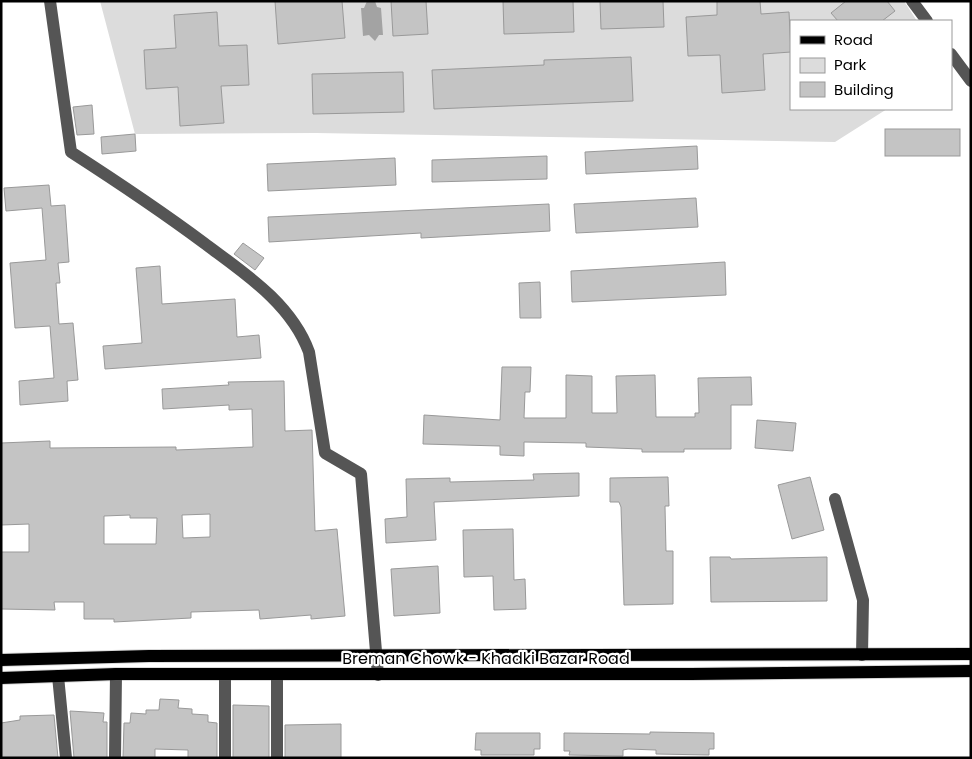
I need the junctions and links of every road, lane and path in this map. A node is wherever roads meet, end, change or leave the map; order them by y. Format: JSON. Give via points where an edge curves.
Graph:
{"nodes":[{"id":1,"x":50,"y":1,"type":"edge"},
{"id":2,"x":912,"y":1,"type":"edge"},
{"id":3,"x":926,"y":20,"type":"edge"},
{"id":4,"x":952,"y":55,"type":"edge"},
{"id":5,"x":971,"y":80,"type":"edge"},
{"id":6,"x":835,"y":498,"type":"dead end"},
{"id":7,"x":971,"y":654,"type":"edge"},
{"id":8,"x":862,"y":655,"type":"junction"},
{"id":9,"x":376,"y":656,"type":"junction"},
{"id":10,"x":1,"y":660,"type":"edge"},
{"id":11,"x":86,"y":660,"type":"junction"},
{"id":12,"x":971,"y":671,"type":"edge"},
{"id":13,"x":116,"y":674,"type":"junction"},
{"id":14,"x":225,"y":675,"type":"junction"},
{"id":15,"x":276,"y":675,"type":"junction"},
{"id":16,"x":378,"y":675,"type":"junction"},
{"id":17,"x":58,"y":676,"type":"junction"},
{"id":18,"x":88,"y":677,"type":"junction"},
{"id":19,"x":1,"y":678,"type":"edge"},
{"id":20,"x":66,"y":758,"type":"edge"},
{"id":21,"x":115,"y":758,"type":"edge"},
{"id":22,"x":225,"y":758,"type":"edge"},
{"id":23,"x":277,"y":758,"type":"edge"}],
"edges":[{"from":1,"to":9,"type":"street","via":[[71,152],[161,212],[256,282],[278,303],[304,338],[325,453],[360,474]]},
{"from":2,"to":3,"type":"street"},
{"from":4,"to":5,"type":"street"},
{"from":6,"to":8,"type":"street","via":[[863,600]]},
{"from":7,"to":8,"type":"main road","name":"Breman Chowk - Khadki Bazar Road"},
{"from":8,"to":9,"type":"main road","name":"Breman Chowk - Khadki Bazar Road"},
{"from":9,"to":11,"type":"main road","name":"Breman Chowk - Khadki Bazar Road","via":[[149,656]]},
{"from":9,"to":16,"type":"street"},
{"from":10,"to":11,"type":"main road","name":"Breman Chowk - Khadki Bazar Road"},
{"from":11,"to":18,"type":"main road"},
{"from":12,"to":16,"type":"main road","name":"Breman Chowk - Khadki Bazar Road"},
{"from":13,"to":14,"type":"main road","name":"Breman Chowk - Khadki Bazar Road"},
{"from":13,"to":18,"type":"main road","name":"Breman Chowk - Khadki Bazar Road"},
{"from":13,"to":21,"type":"street"},
{"from":14,"to":15,"type":"main road","name":"Breman Chowk - Khadki Bazar Road"},
{"from":14,"to":22,"type":"street"},
{"from":15,"to":16,"type":"main road","name":"Breman Chowk - Khadki Bazar Road"},
{"from":15,"to":23,"type":"street"},
{"from":17,"to":18,"type":"main road","name":"Breman Chowk - Khadki Bazar Road"},
{"from":17,"to":19,"type":"main road","name":"Breman Chowk - Khadki Bazar Road"},
{"from":17,"to":20,"type":"street"}]}
